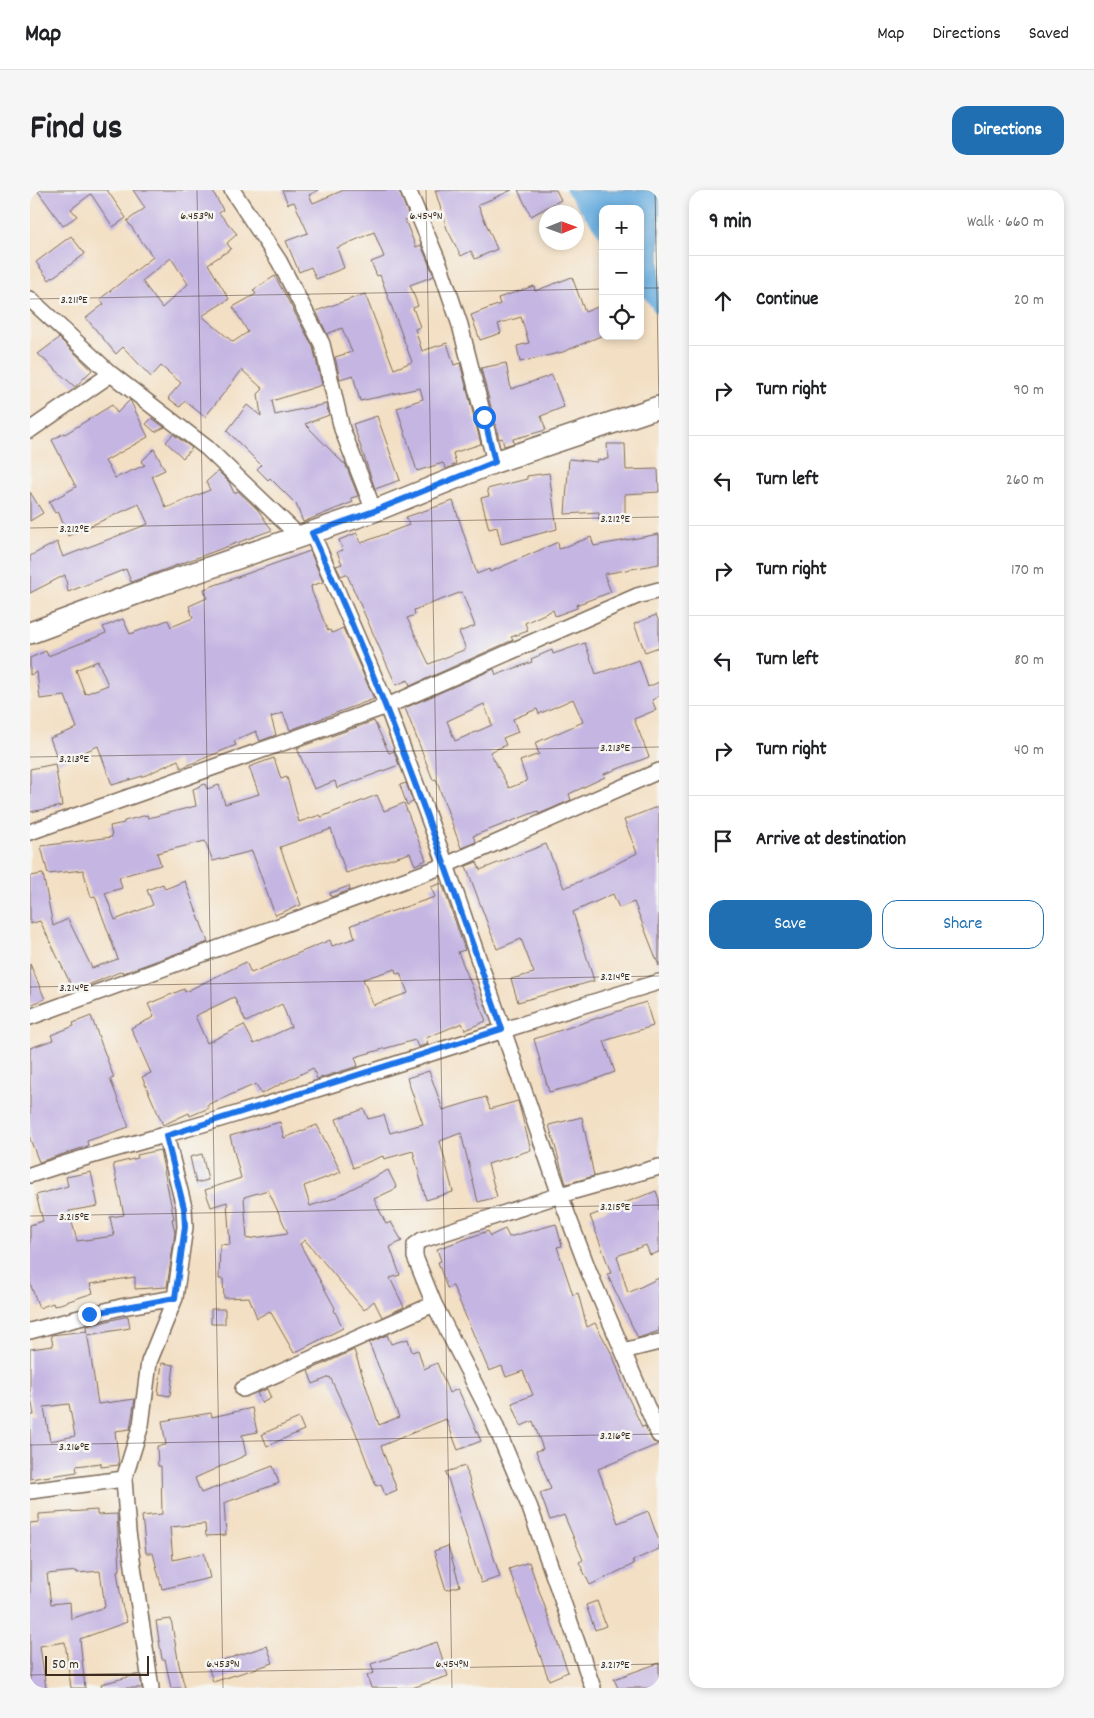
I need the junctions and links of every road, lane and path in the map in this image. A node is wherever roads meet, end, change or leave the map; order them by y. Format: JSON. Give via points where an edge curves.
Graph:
{"nodes":[{"id":1,"x":232,"y":190,"type":"edge"},
{"id":2,"x":408,"y":190,"type":"edge"},
{"id":3,"x":30,"y":299,"type":"edge"},
{"id":4,"x":111,"y":374,"type":"junction"},
{"id":5,"x":659,"y":407,"type":"edge"},
{"id":6,"x":30,"y":430,"type":"edge"},
{"id":7,"x":495,"y":462,"type":"junction"},
{"id":8,"x":374,"y":511,"type":"junction"},
{"id":9,"x":306,"y":535,"type":"junction"},
{"id":10,"x":659,"y":590,"type":"edge"},
{"id":11,"x":30,"y":633,"type":"edge"},
{"id":12,"x":387,"y":706,"type":"junction"},
{"id":13,"x":659,"y":771,"type":"edge"},
{"id":14,"x":30,"y":832,"type":"edge"},
{"id":15,"x":446,"y":865,"type":"junction"},
{"id":16,"x":659,"y":982,"type":"edge"},
{"id":17,"x":30,"y":1017,"type":"edge"},
{"id":18,"x":502,"y":1029,"type":"junction"},
{"id":19,"x":166,"y":1136,"type":"junction"},
{"id":20,"x":659,"y":1167,"type":"edge"},
{"id":21,"x":30,"y":1175,"type":"edge"},
{"id":22,"x":560,"y":1195,"type":"junction"},
{"id":23,"x":175,"y":1298,"type":"junction"},
{"id":24,"x":434,"y":1304,"type":"junction"},
{"id":25,"x":30,"y":1330,"type":"edge"},
{"id":26,"x":659,"y":1342,"type":"edge"},
{"id":27,"x":623,"y":1351,"type":"junction"},
{"id":28,"x":243,"y":1389,"type":"dead end"},
{"id":29,"x":659,"y":1435,"type":"edge"},
{"id":30,"x":124,"y":1479,"type":"junction"},
{"id":31,"x":30,"y":1490,"type":"edge"},
{"id":32,"x":150,"y":1688,"type":"edge"},
{"id":33,"x":593,"y":1688,"type":"edge"}],
"edges":[{"from":1,"to":8,"type":"street","via":[[279,262],[322,344],[342,429]]},
{"from":2,"to":7,"type":"street","via":[[440,266],[460,325]]},
{"from":3,"to":4,"type":"street"},
{"from":4,"to":6,"type":"street"},
{"from":4,"to":9,"type":"street","via":[[207,448]]},
{"from":5,"to":7,"type":"street"},
{"from":7,"to":8,"type":"street"},
{"from":8,"to":9,"type":"street"},
{"from":9,"to":11,"type":"street"},
{"from":9,"to":12,"type":"street"},
{"from":10,"to":12,"type":"street","via":[[637,596]]},
{"from":12,"to":14,"type":"street"},
{"from":12,"to":15,"type":"street"},
{"from":13,"to":15,"type":"street"},
{"from":15,"to":17,"type":"street"},
{"from":15,"to":18,"type":"street"},
{"from":16,"to":18,"type":"street"},
{"from":18,"to":19,"type":"street"},
{"from":18,"to":22,"type":"street"},
{"from":19,"to":21,"type":"street","via":[[92,1153]]},
{"from":19,"to":23,"type":"street","via":[[184,1208],[185,1227]]},
{"from":20,"to":22,"type":"street"},
{"from":22,"to":24,"type":"street","via":[[415,1245],[415,1257]]},
{"from":22,"to":27,"type":"street","via":[[588,1272]]},
{"from":23,"to":25,"type":"street","via":[[122,1307]]},
{"from":23,"to":30,"type":"street","via":[[149,1362],[141,1425]]},
{"from":24,"to":28,"type":"street"},
{"from":24,"to":33,"type":"street","via":[[493,1420],[530,1508]]},
{"from":26,"to":27,"type":"street"},
{"from":27,"to":29,"type":"street"},
{"from":30,"to":31,"type":"street"},
{"from":30,"to":32,"type":"street","via":[[128,1532]]}]}
